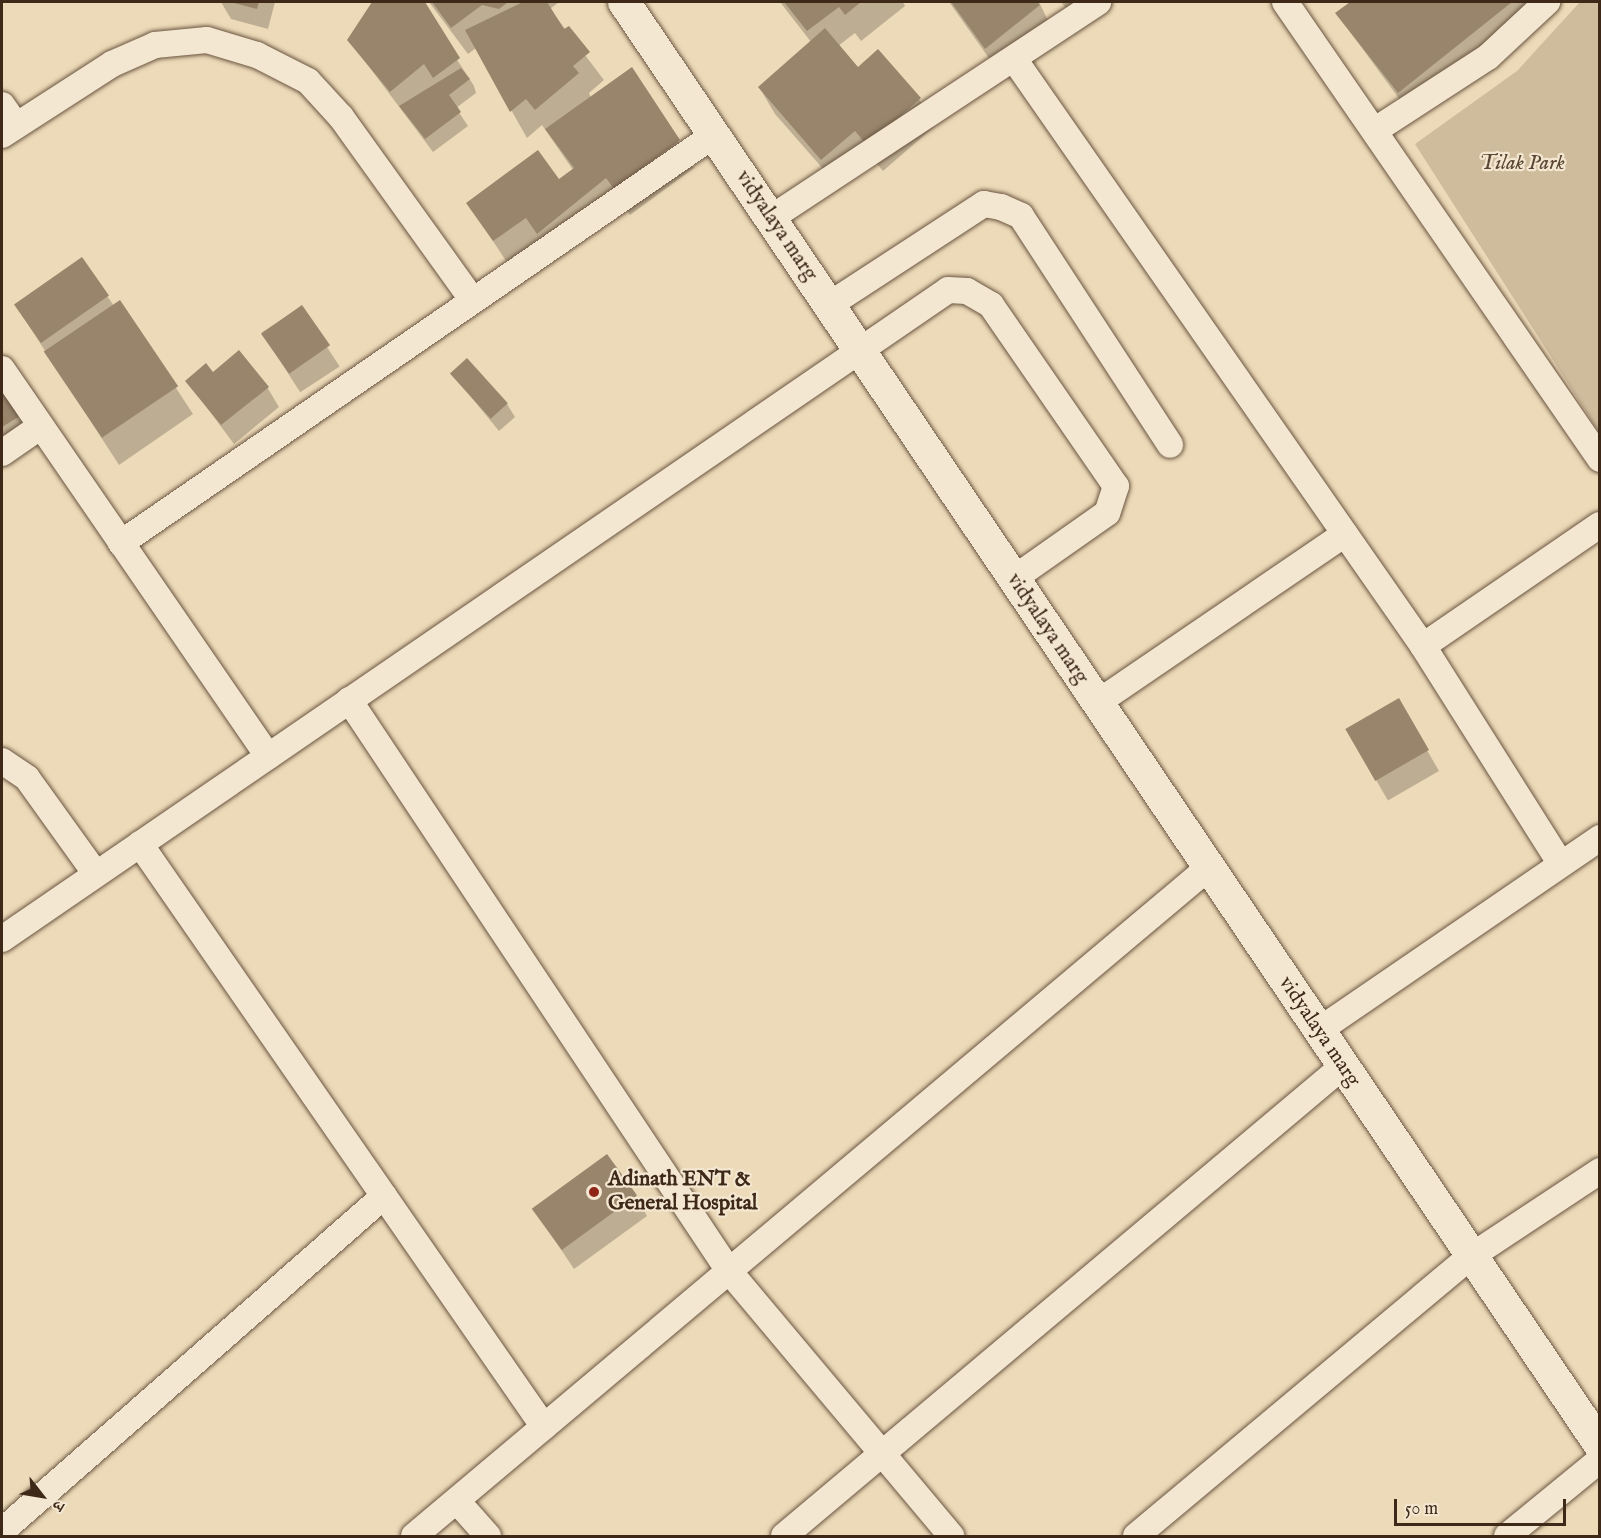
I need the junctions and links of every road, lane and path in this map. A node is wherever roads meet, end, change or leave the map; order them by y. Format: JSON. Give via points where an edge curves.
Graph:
{"nodes":[{"id":1,"x":1098,"y":2,"type":"edge"},
{"id":2,"x":1285,"y":2,"type":"edge"},
{"id":3,"x":1547,"y":2,"type":"edge"},
{"id":4,"x":629,"y":3,"type":"edge"},
{"id":5,"x":1014,"y":59,"type":"junction"},
{"id":6,"x":6,"y":122,"type":"edge"},
{"id":7,"x":1377,"y":129,"type":"junction"},
{"id":8,"x":714,"y":135,"type":"junction"},
{"id":9,"x":771,"y":218,"type":"junction"},
{"id":10,"x":473,"y":301,"type":"junction"},
{"id":11,"x":829,"y":305,"type":"junction"},
{"id":12,"x":858,"y":349,"type":"junction"},
{"id":13,"x":2,"y":369,"type":"edge"},
{"id":14,"x":41,"y":426,"type":"junction"},
{"id":15,"x":1170,"y":445,"type":"dead end"},
{"id":16,"x":2,"y":453,"type":"edge"},
{"id":17,"x":1599,"y":459,"type":"edge"},
{"id":18,"x":1599,"y":525,"type":"edge"},
{"id":19,"x":1345,"y":534,"type":"junction"},
{"id":20,"x":121,"y":543,"type":"junction"},
{"id":21,"x":1013,"y":579,"type":"junction"},
{"id":22,"x":1423,"y":646,"type":"junction"},
{"id":23,"x":349,"y":700,"type":"junction"},
{"id":24,"x":1097,"y":703,"type":"junction"},
{"id":25,"x":268,"y":756,"type":"junction"},
{"id":26,"x":2,"y":761,"type":"edge"},
{"id":27,"x":1599,"y":838,"type":"edge"},
{"id":28,"x":140,"y":844,"type":"junction"},
{"id":29,"x":1561,"y":864,"type":"junction"},
{"id":30,"x":1208,"y":867,"type":"junction"},
{"id":31,"x":96,"y":874,"type":"junction"},
{"id":32,"x":2,"y":939,"type":"edge"},
{"id":33,"x":1318,"y":1032,"type":"junction"},
{"id":34,"x":1342,"y":1067,"type":"junction"},
{"id":35,"x":1599,"y":1171,"type":"edge"},
{"id":36,"x":384,"y":1196,"type":"junction"},
{"id":37,"x":1470,"y":1257,"type":"junction"},
{"id":38,"x":729,"y":1271,"type":"junction"},
{"id":39,"x":544,"y":1427,"type":"junction"},
{"id":40,"x":1599,"y":1445,"type":"edge"},
{"id":41,"x":881,"y":1454,"type":"junction"},
{"id":42,"x":1599,"y":1460,"type":"edge"},
{"id":43,"x":457,"y":1501,"type":"junction"},
{"id":44,"x":2,"y":1531,"type":"edge"},
{"id":45,"x":414,"y":1536,"type":"edge"},
{"id":46,"x":488,"y":1536,"type":"edge"},
{"id":47,"x":784,"y":1536,"type":"edge"},
{"id":48,"x":951,"y":1536,"type":"edge"},
{"id":49,"x":1136,"y":1536,"type":"edge"},
{"id":50,"x":1507,"y":1536,"type":"edge"}],
"edges":[{"from":1,"to":5,"type":"street"},
{"from":2,"to":7,"type":"street"},
{"from":3,"to":7,"type":"street","via":[[1488,57]]},
{"from":4,"to":8,"type":"street","name":"vidyalaya marg"},
{"from":5,"to":9,"type":"street"},
{"from":5,"to":19,"type":"street"},
{"from":6,"to":10,"type":"street","via":[[111,64],[155,45],[207,40],[257,55],[308,81],[341,117]]},
{"from":7,"to":17,"type":"street"},
{"from":8,"to":9,"type":"street","name":"vidyalaya marg"},
{"from":8,"to":10,"type":"street"},
{"from":9,"to":11,"type":"street","name":"vidyalaya marg"},
{"from":10,"to":20,"type":"street"},
{"from":11,"to":12,"type":"street","name":"vidyalaya marg"},
{"from":11,"to":15,"type":"street","via":[[984,204],[1001,207],[1021,216]]},
{"from":12,"to":21,"type":"street","name":"vidyalaya marg"},
{"from":12,"to":21,"type":"street","via":[[948,290],[967,291],[991,305],[1054,391],[1116,486],[1115,500],[1107,513]]},
{"from":12,"to":23,"type":"street"},
{"from":13,"to":14,"type":"street"},
{"from":14,"to":16,"type":"street"},
{"from":14,"to":20,"type":"street"},
{"from":18,"to":22,"type":"street"},
{"from":19,"to":22,"type":"street"},
{"from":19,"to":24,"type":"street"},
{"from":20,"to":25,"type":"street"},
{"from":21,"to":24,"type":"street","name":"vidyalaya marg"},
{"from":22,"to":29,"type":"street"},
{"from":23,"to":25,"type":"street"},
{"from":23,"to":38,"type":"street"},
{"from":24,"to":30,"type":"street","name":"vidyalaya marg"},
{"from":25,"to":28,"type":"street"},
{"from":26,"to":31,"type":"street","via":[[27,778]]},
{"from":27,"to":29,"type":"street"},
{"from":28,"to":31,"type":"street"},
{"from":28,"to":36,"type":"street"},
{"from":29,"to":33,"type":"street"},
{"from":30,"to":33,"type":"street","name":"vidyalaya marg"},
{"from":30,"to":38,"type":"street"},
{"from":31,"to":32,"type":"street"},
{"from":33,"to":34,"type":"street","name":"vidyalaya marg"},
{"from":34,"to":37,"type":"street","name":"vidyalaya marg"},
{"from":34,"to":41,"type":"street"},
{"from":35,"to":37,"type":"street"},
{"from":36,"to":39,"type":"street"},
{"from":36,"to":44,"type":"street"},
{"from":37,"to":40,"type":"street","name":"vidyalaya marg"},
{"from":37,"to":49,"type":"street"},
{"from":38,"to":39,"type":"street"},
{"from":38,"to":41,"type":"street"},
{"from":39,"to":43,"type":"street"},
{"from":41,"to":47,"type":"street"},
{"from":41,"to":48,"type":"street"},
{"from":42,"to":50,"type":"street"},
{"from":43,"to":45,"type":"street"},
{"from":43,"to":46,"type":"street"}]}
